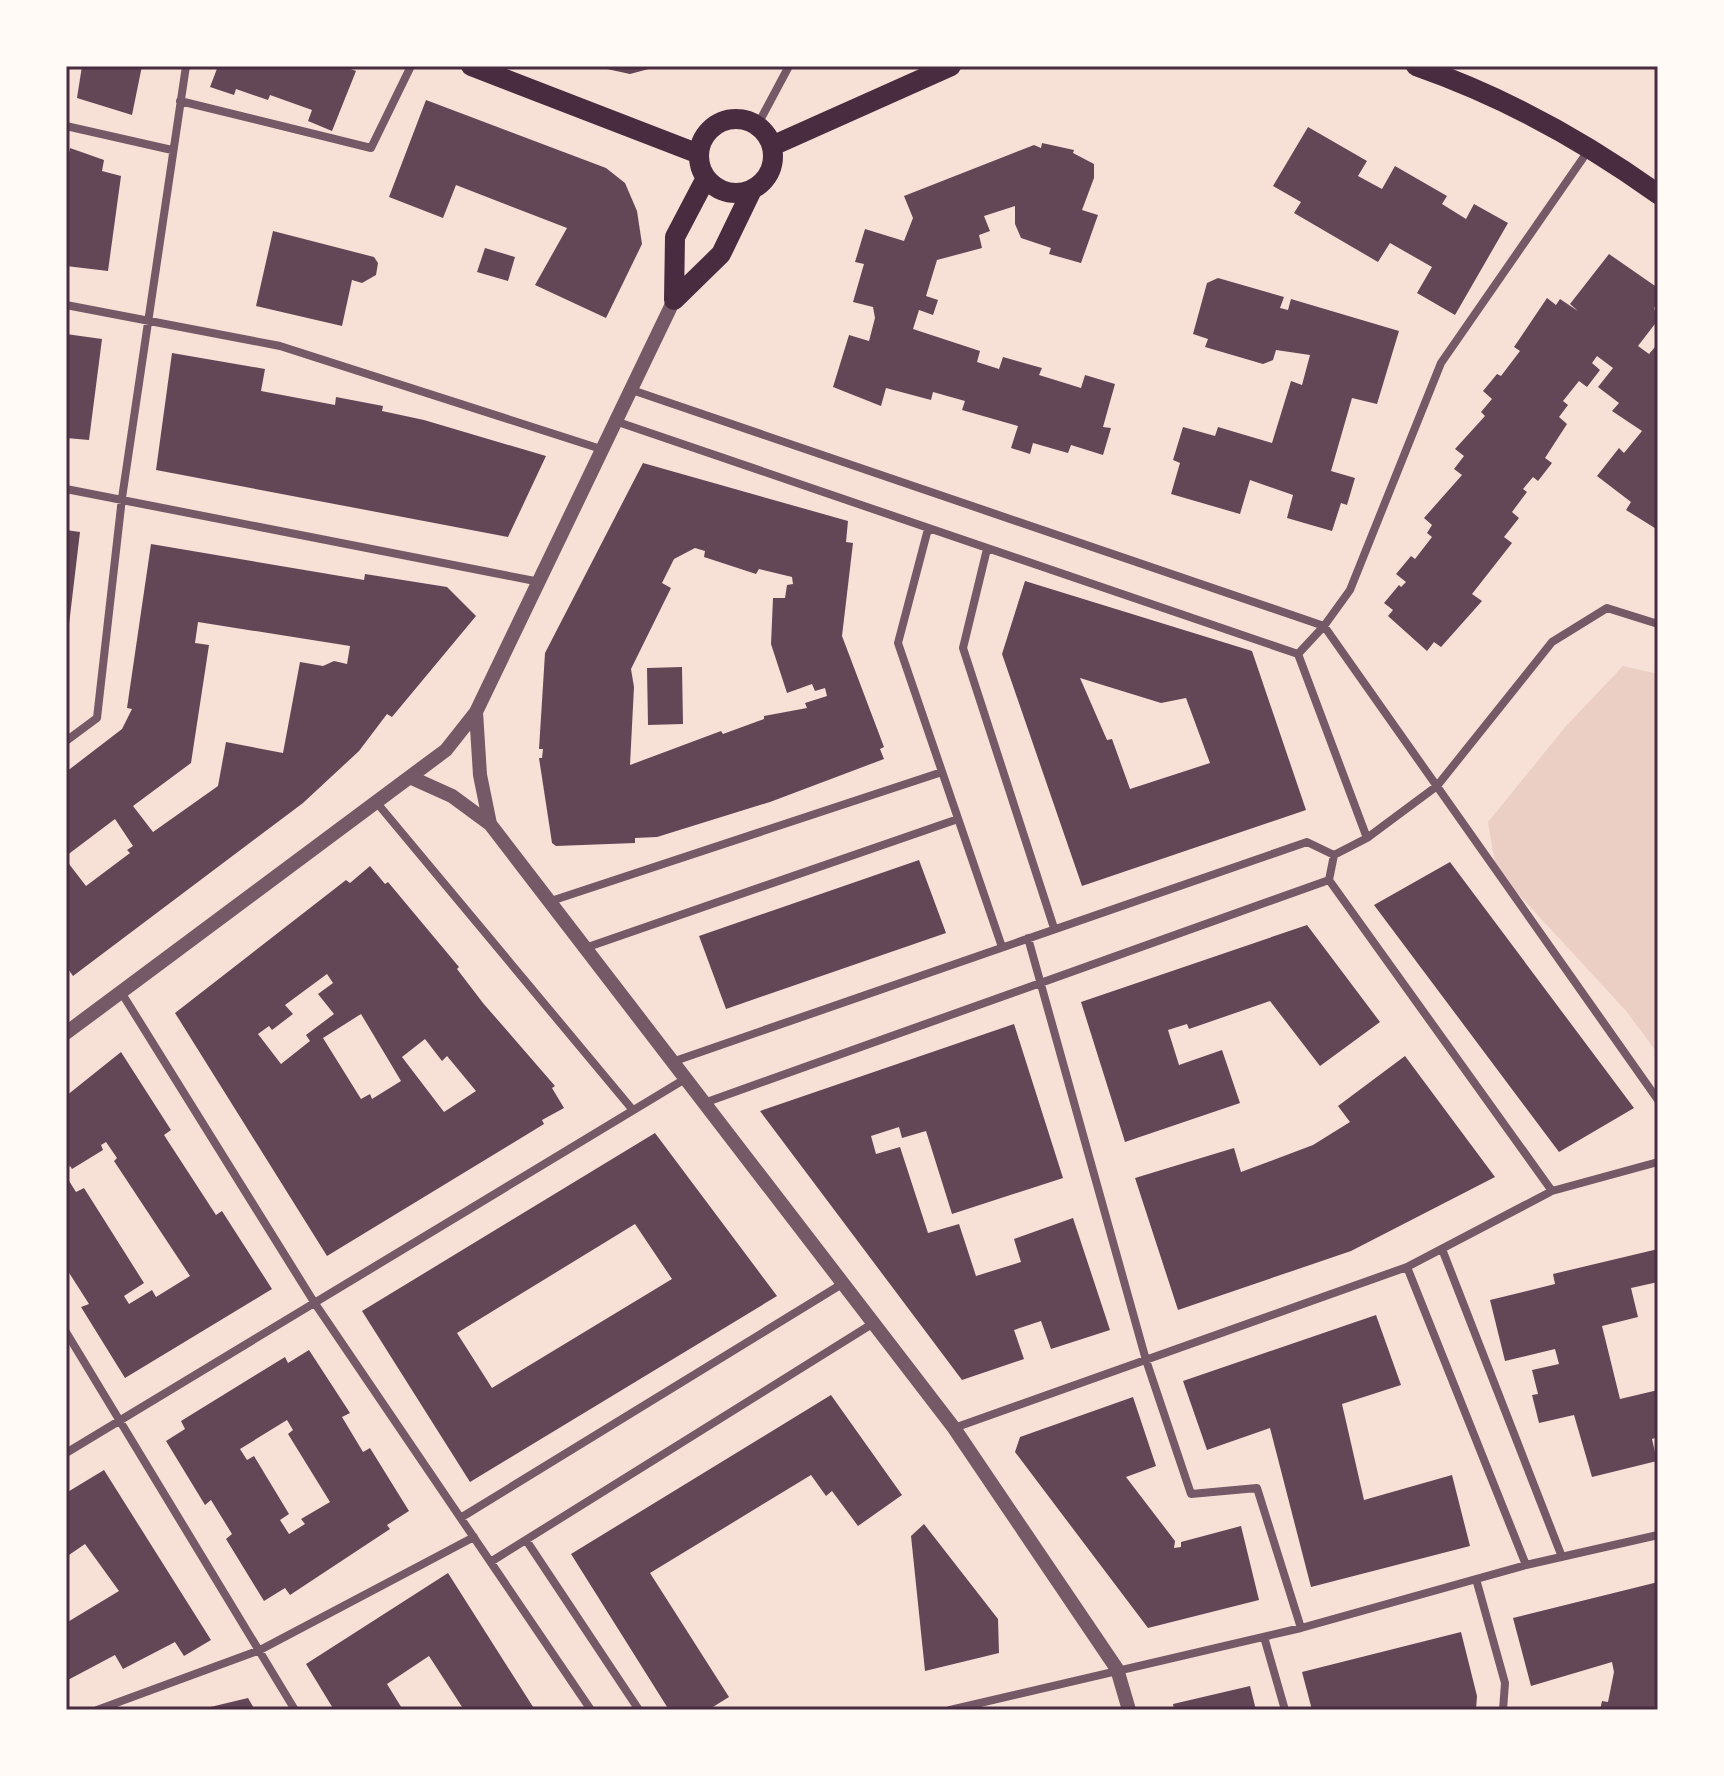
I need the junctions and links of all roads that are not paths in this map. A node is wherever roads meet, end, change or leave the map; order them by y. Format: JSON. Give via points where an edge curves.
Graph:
{"nodes":[{"id":1,"x":186,"y":66,"type":"edge"},
{"id":2,"x":411,"y":66,"type":"edge"},
{"id":3,"x":471,"y":66,"type":"edge"},
{"id":4,"x":789,"y":66,"type":"edge"},
{"id":5,"x":951,"y":66,"type":"edge"},
{"id":6,"x":1416,"y":66,"type":"edge"},
{"id":7,"x":180,"y":101,"type":"junction"},
{"id":8,"x":66,"y":126,"type":"edge"},
{"id":9,"x":757,"y":126,"type":"junction"},
{"id":10,"x":772,"y":146,"type":"junction"},
{"id":11,"x":1590,"y":147,"type":"junction"},
{"id":12,"x":172,"y":150,"type":"junction"},
{"id":13,"x":699,"y":154,"type":"junction"},
{"id":14,"x":706,"y":178,"type":"junction"},
{"id":15,"x":752,"y":190,"type":"junction"},
{"id":16,"x":1658,"y":194,"type":"edge"},
{"id":17,"x":674,"y":300,"type":"junction"},
{"id":18,"x":66,"y":305,"type":"edge"},
{"id":19,"x":148,"y":318,"type":"junction"},
{"id":20,"x":629,"y":389,"type":"junction"},
{"id":21,"x":614,"y":420,"type":"junction"},
{"id":22,"x":601,"y":449,"type":"junction"},
{"id":23,"x":66,"y":489,"type":"edge"},
{"id":24,"x":122,"y":498,"type":"junction"},
{"id":25,"x":928,"y":529,"type":"junction"},
{"id":26,"x":987,"y":549,"type":"junction"},
{"id":27,"x":541,"y":582,"type":"junction"},
{"id":28,"x":1658,"y":624,"type":"edge"},
{"id":29,"x":1324,"y":626,"type":"junction"},
{"id":30,"x":1298,"y":654,"type":"junction"},
{"id":31,"x":476,"y":712,"type":"junction"},
{"id":32,"x":66,"y":741,"type":"edge"},
{"id":33,"x":942,"y":772,"type":"junction"},
{"id":34,"x":412,"y":778,"type":"junction"},
{"id":35,"x":1437,"y":786,"type":"junction"},
{"id":36,"x":377,"y":803,"type":"junction"},
{"id":37,"x":958,"y":819,"type":"junction"},
{"id":38,"x":490,"y":824,"type":"junction"},
{"id":39,"x":1367,"y":838,"type":"junction"},
{"id":40,"x":1334,"y":855,"type":"junction"},
{"id":41,"x":1329,"y":880,"type":"junction"},
{"id":42,"x":548,"y":902,"type":"junction"},
{"id":43,"x":1054,"y":928,"type":"junction"},
{"id":44,"x":1028,"y":938,"type":"junction"},
{"id":45,"x":1002,"y":947,"type":"junction"},
{"id":46,"x":585,"y":948,"type":"junction"},
{"id":47,"x":1041,"y":983,"type":"junction"},
{"id":48,"x":121,"y":992,"type":"junction"},
{"id":49,"x":66,"y":1033,"type":"edge"},
{"id":50,"x":672,"y":1062,"type":"junction"},
{"id":51,"x":685,"y":1079,"type":"junction"},
{"id":52,"x":1658,"y":1100,"type":"edge"},
{"id":53,"x":703,"y":1103,"type":"junction"},
{"id":54,"x":632,"y":1109,"type":"junction"},
{"id":55,"x":1658,"y":1162,"type":"edge"},
{"id":56,"x":1552,"y":1191,"type":"junction"},
{"id":57,"x":1442,"y":1249,"type":"junction"},
{"id":58,"x":1407,"y":1267,"type":"junction"},
{"id":59,"x":842,"y":1284,"type":"junction"},
{"id":60,"x":314,"y":1302,"type":"junction"},
{"id":61,"x":872,"y":1324,"type":"junction"},
{"id":62,"x":66,"y":1332,"type":"edge"},
{"id":63,"x":1146,"y":1360,"type":"junction"},
{"id":64,"x":122,"y":1421,"type":"junction"},
{"id":65,"x":954,"y":1428,"type":"junction"},
{"id":66,"x":66,"y":1453,"type":"edge"},
{"id":67,"x":462,"y":1517,"type":"junction"},
{"id":68,"x":1658,"y":1535,"type":"edge"},
{"id":69,"x":474,"y":1537,"type":"junction"},
{"id":70,"x":526,"y":1540,"type":"junction"},
{"id":71,"x":1562,"y":1557,"type":"junction"},
{"id":72,"x":492,"y":1561,"type":"junction"},
{"id":73,"x":1526,"y":1565,"type":"junction"},
{"id":74,"x":1476,"y":1579,"type":"junction"},
{"id":75,"x":1301,"y":1628,"type":"junction"},
{"id":76,"x":1264,"y":1637,"type":"junction"},
{"id":77,"x":260,"y":1650,"type":"junction"},
{"id":78,"x":1117,"y":1669,"type":"junction"},
{"id":79,"x":97,"y":1710,"type":"edge"},
{"id":80,"x":295,"y":1710,"type":"edge"},
{"id":81,"x":591,"y":1710,"type":"edge"},
{"id":82,"x":639,"y":1710,"type":"edge"},
{"id":83,"x":950,"y":1710,"type":"edge"},
{"id":84,"x":1129,"y":1710,"type":"edge"},
{"id":85,"x":1285,"y":1710,"type":"edge"},
{"id":86,"x":1503,"y":1710,"type":"edge"}],
"edges":[{"from":1,"to":7,"type":"street"},
{"from":2,"to":7,"type":"street","via":[[371,148]]},
{"from":3,"to":13,"type":"main road"},
{"from":4,"to":9,"type":"street"},
{"from":5,"to":10,"type":"main road"},
{"from":6,"to":11,"type":"main road","via":[[1456,80]]},
{"from":7,"to":12,"type":"street"},
{"from":8,"to":12,"type":"street"},
{"from":9,"to":10,"type":"main road"},
{"from":9,"to":13,"type":"main road","via":[[737,120],[716,126]]},
{"from":10,"to":15,"type":"main road","via":[[770,172]]},
{"from":11,"to":16,"type":"main road"},
{"from":11,"to":29,"type":"street","via":[[1441,363],[1350,590]]},
{"from":12,"to":19,"type":"street"},
{"from":13,"to":14,"type":"main road"},
{"from":14,"to":15,"type":"main road","via":[[727,192]]},
{"from":14,"to":17,"type":"main road","via":[[675,237]]},
{"from":15,"to":17,"type":"main road","via":[[721,254]]},
{"from":17,"to":20,"type":"street"},
{"from":18,"to":19,"type":"street"},
{"from":19,"to":22,"type":"street","via":[[280,346]]},
{"from":19,"to":24,"type":"street"},
{"from":20,"to":21,"type":"street"},
{"from":20,"to":29,"type":"street"},
{"from":21,"to":22,"type":"street"},
{"from":21,"to":25,"type":"street"},
{"from":22,"to":27,"type":"street"},
{"from":23,"to":24,"type":"street"},
{"from":24,"to":27,"type":"street"},
{"from":24,"to":32,"type":"street","via":[[97,718]]},
{"from":25,"to":26,"type":"street"},
{"from":25,"to":33,"type":"street","via":[[898,643]]},
{"from":26,"to":30,"type":"street"},
{"from":26,"to":43,"type":"street","via":[[963,648]]},
{"from":27,"to":31,"type":"street"},
{"from":28,"to":35,"type":"street","via":[[1607,608],[1552,642]]},
{"from":29,"to":30,"type":"street"},
{"from":29,"to":35,"type":"street"},
{"from":30,"to":39,"type":"street"},
{"from":31,"to":34,"type":"street","via":[[446,750]]},
{"from":31,"to":38,"type":"street"},
{"from":33,"to":37,"type":"street"},
{"from":33,"to":42,"type":"street"},
{"from":34,"to":36,"type":"street"},
{"from":34,"to":38,"type":"street","via":[[452,796]]},
{"from":35,"to":39,"type":"street"},
{"from":35,"to":52,"type":"street"},
{"from":36,"to":48,"type":"street"},
{"from":36,"to":54,"type":"street"},
{"from":37,"to":45,"type":"street"},
{"from":37,"to":46,"type":"street"},
{"from":38,"to":42,"type":"street"},
{"from":39,"to":40,"type":"street"},
{"from":40,"to":41,"type":"street"},
{"from":40,"to":43,"type":"street","via":[[1307,842]]},
{"from":41,"to":47,"type":"street"},
{"from":41,"to":56,"type":"street"},
{"from":42,"to":46,"type":"street"},
{"from":43,"to":44,"type":"street"},
{"from":44,"to":45,"type":"street"},
{"from":44,"to":47,"type":"street"},
{"from":45,"to":50,"type":"street"},
{"from":46,"to":50,"type":"street"},
{"from":47,"to":53,"type":"street"},
{"from":47,"to":63,"type":"street"},
{"from":48,"to":49,"type":"street"},
{"from":48,"to":60,"type":"street"},
{"from":50,"to":51,"type":"street"},
{"from":51,"to":53,"type":"street"},
{"from":51,"to":54,"type":"street"},
{"from":53,"to":59,"type":"street"},
{"from":54,"to":60,"type":"street"},
{"from":55,"to":56,"type":"street"},
{"from":56,"to":57,"type":"street"},
{"from":57,"to":58,"type":"street"},
{"from":57,"to":71,"type":"street"},
{"from":58,"to":63,"type":"street"},
{"from":58,"to":73,"type":"street"},
{"from":59,"to":61,"type":"street"},
{"from":59,"to":67,"type":"street"},
{"from":60,"to":64,"type":"street"},
{"from":60,"to":67,"type":"street"},
{"from":61,"to":65,"type":"street"},
{"from":61,"to":70,"type":"street"},
{"from":62,"to":64,"type":"street"},
{"from":63,"to":65,"type":"street"},
{"from":63,"to":75,"type":"street","via":[[1191,1494],[1257,1488]]},
{"from":64,"to":66,"type":"street"},
{"from":64,"to":77,"type":"street"},
{"from":65,"to":78,"type":"street"},
{"from":67,"to":69,"type":"street"},
{"from":68,"to":71,"type":"street"},
{"from":69,"to":72,"type":"street"},
{"from":69,"to":77,"type":"street"},
{"from":70,"to":72,"type":"street"},
{"from":70,"to":82,"type":"street"},
{"from":71,"to":73,"type":"street"},
{"from":72,"to":81,"type":"street"},
{"from":73,"to":74,"type":"street"},
{"from":74,"to":75,"type":"street"},
{"from":74,"to":86,"type":"street","via":[[1505,1683]]},
{"from":75,"to":76,"type":"street"},
{"from":76,"to":78,"type":"street"},
{"from":76,"to":85,"type":"street"},
{"from":77,"to":79,"type":"street"},
{"from":77,"to":80,"type":"street"},
{"from":78,"to":83,"type":"street"},
{"from":78,"to":84,"type":"street"}]}
